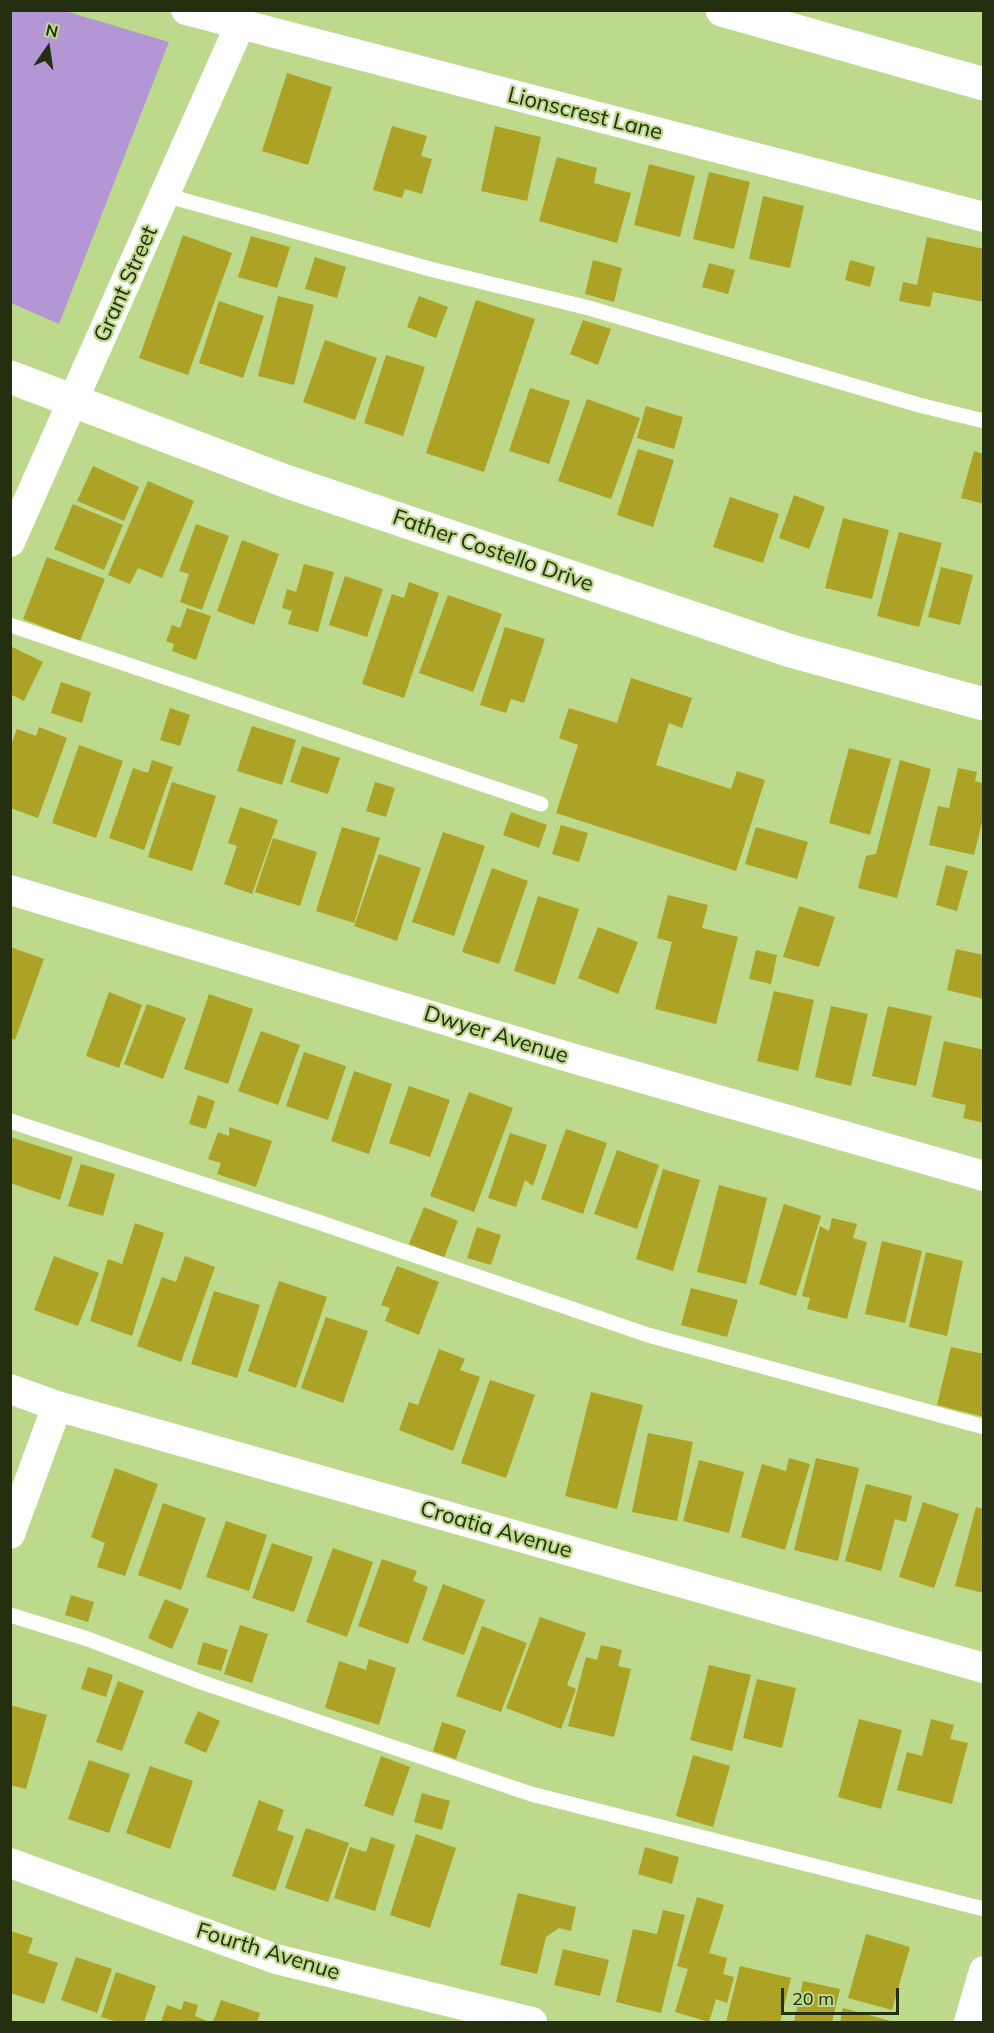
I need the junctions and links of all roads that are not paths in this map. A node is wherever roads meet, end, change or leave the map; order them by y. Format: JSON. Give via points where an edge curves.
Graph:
{"nodes":[{"id":1,"x":186,"y":10,"type":"edge"},
{"id":2,"x":722,"y":10,"type":"edge"},
{"id":3,"x":240,"y":25,"type":"junction"},
{"id":4,"x":984,"y":84,"type":"edge"},
{"id":5,"x":165,"y":195,"type":"junction"},
{"id":6,"x":984,"y":218,"type":"edge"},
{"id":7,"x":10,"y":377,"type":"edge"},
{"id":8,"x":73,"y":402,"type":"junction"},
{"id":9,"x":984,"y":421,"type":"edge"},
{"id":10,"x":10,"y":542,"type":"edge"},
{"id":11,"x":10,"y":625,"type":"edge"},
{"id":12,"x":984,"y":704,"type":"edge"},
{"id":13,"x":542,"y":804,"type":"dead end"},
{"id":14,"x":10,"y":890,"type":"edge"},
{"id":15,"x":10,"y":1121,"type":"edge"},
{"id":16,"x":984,"y":1176,"type":"edge"},
{"id":17,"x":10,"y":1389,"type":"edge"},
{"id":18,"x":57,"y":1406,"type":"junction"},
{"id":19,"x":984,"y":1426,"type":"edge"},
{"id":20,"x":10,"y":1534,"type":"edge"},
{"id":21,"x":10,"y":1615,"type":"edge"},
{"id":22,"x":984,"y":1668,"type":"edge"},
{"id":23,"x":10,"y":1863,"type":"edge"},
{"id":24,"x":984,"y":1909,"type":"edge"},
{"id":25,"x":984,"y":1971,"type":"edge"},
{"id":26,"x":532,"y":2022,"type":"edge"},
{"id":27,"x":969,"y":2022,"type":"edge"}],
"edges":[{"from":1,"to":3,"type":"street","name":"Lionscrest Lane"},
{"from":2,"to":4,"type":"street"},
{"from":3,"to":5,"type":"street","name":"Grant Street"},
{"from":3,"to":6,"type":"street","name":"Lionscrest Lane"},
{"from":5,"to":8,"type":"street","name":"Grant Street"},
{"from":5,"to":9,"type":"lane","via":[[430,269],[589,308]]},
{"from":7,"to":8,"type":"street","name":"Father Costello Drive"},
{"from":8,"to":10,"type":"street","name":"Grant Street"},
{"from":8,"to":12,"type":"street","name":"Father Costello Drive","via":[[285,481],[791,651]]},
{"from":11,"to":13,"type":"lane"},
{"from":14,"to":16,"type":"street","name":"Dwyer Avenue"},
{"from":15,"to":19,"type":"lane","via":[[648,1335]]},
{"from":17,"to":18,"type":"street","name":"Croatia Avenue"},
{"from":18,"to":20,"type":"street"},
{"from":18,"to":22,"type":"street","name":"Croatia Avenue"},
{"from":21,"to":24,"type":"lane","via":[[531,1794]]},
{"from":23,"to":26,"type":"street","name":"Fourth Avenue","via":[[276,1959]]},
{"from":25,"to":27,"type":"street"}]}
